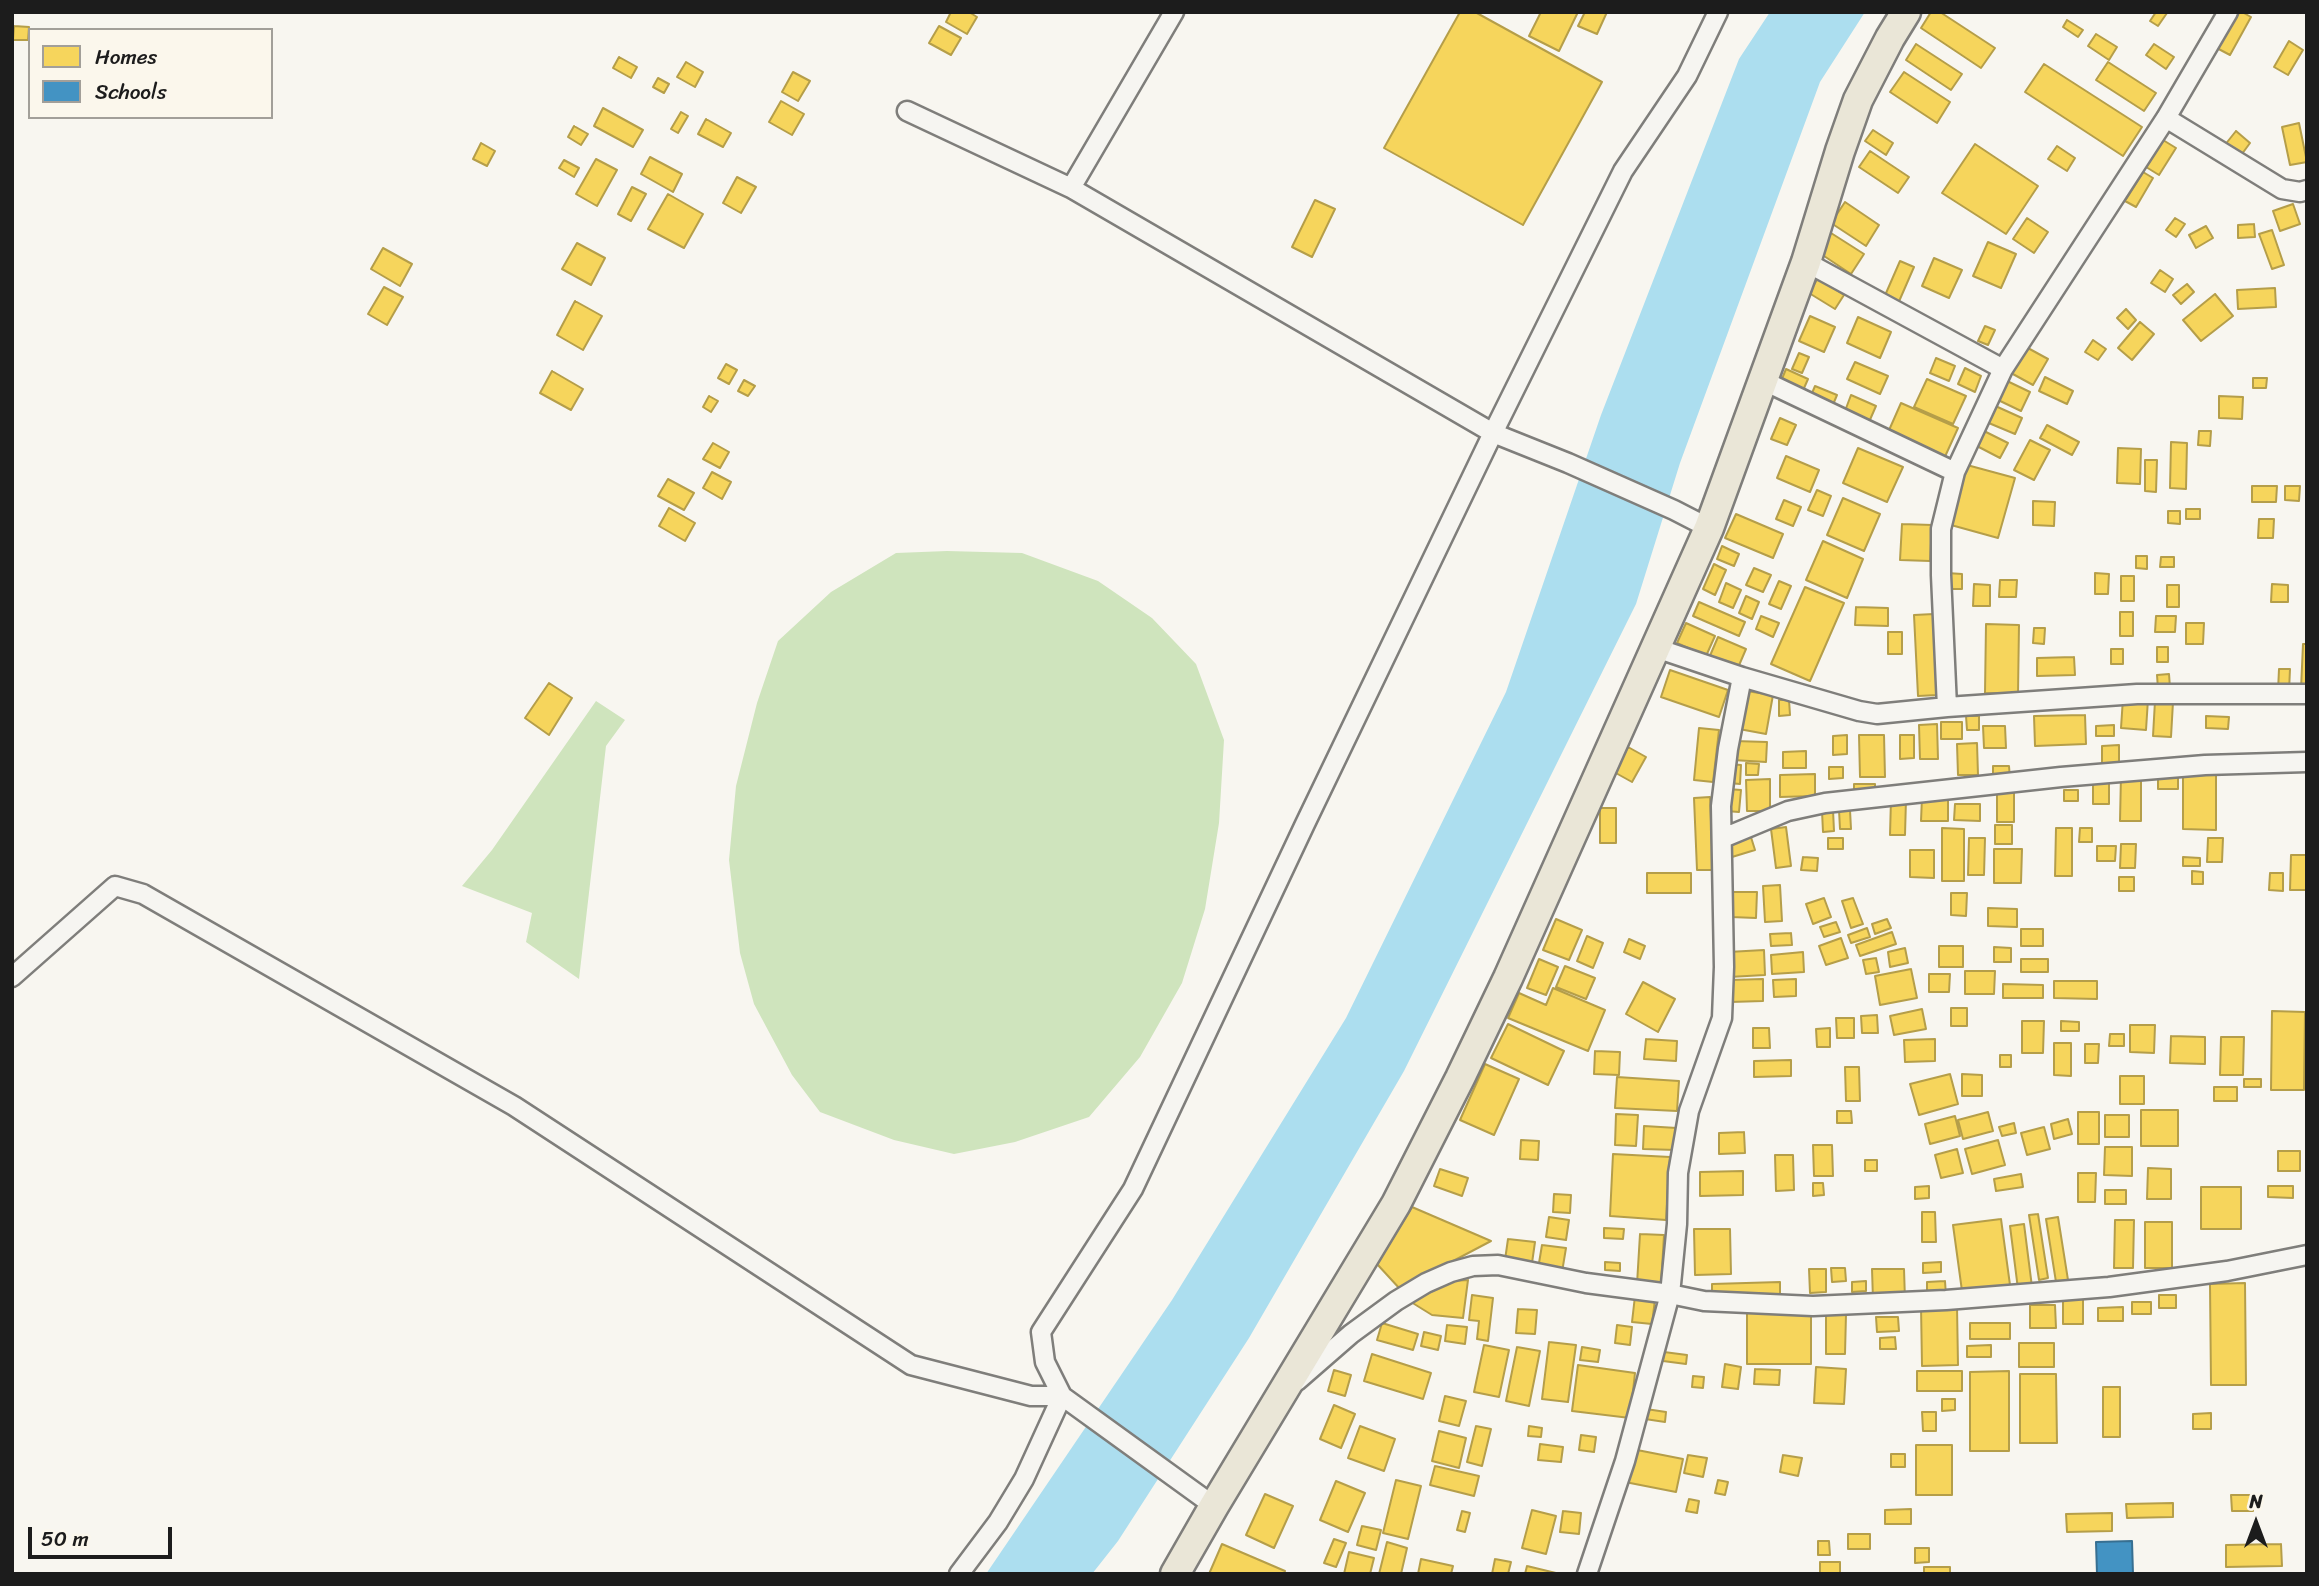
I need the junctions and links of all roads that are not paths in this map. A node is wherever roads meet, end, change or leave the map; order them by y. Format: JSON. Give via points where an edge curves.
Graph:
{"nodes":[{"id":1,"x":1174,"y":12,"type":"edge"},
{"id":2,"x":1906,"y":12,"type":"edge"},
{"id":3,"x":2228,"y":12,"type":"edge"},
{"id":4,"x":1714,"y":14,"type":"edge"},
{"id":5,"x":906,"y":111,"type":"dead end"},
{"id":6,"x":2166,"y":118,"type":"junction"},
{"id":7,"x":1071,"y":188,"type":"junction"},
{"id":8,"x":2307,"y":190,"type":"edge"},
{"id":9,"x":1806,"y":262,"type":"junction"},
{"id":10,"x":2003,"y":369,"type":"junction"},
{"id":11,"x":1764,"y":380,"type":"junction"},
{"id":12,"x":1493,"y":433,"type":"junction"},
{"id":13,"x":1955,"y":472,"type":"junction"},
{"id":14,"x":1709,"y":528,"type":"junction"},
{"id":15,"x":1656,"y":648,"type":"junction"},
{"id":16,"x":1742,"y":677,"type":"junction"},
{"id":17,"x":2307,"y":694,"type":"edge"},
{"id":18,"x":1947,"y":707,"type":"junction"},
{"id":19,"x":2307,"y":762,"type":"edge"},
{"id":20,"x":1723,"y":838,"type":"junction"},
{"id":21,"x":12,"y":976,"type":"edge"},
{"id":22,"x":2307,"y":1255,"type":"edge"},
{"id":23,"x":1670,"y":1294,"type":"junction"},
{"id":24,"x":1284,"y":1392,"type":"junction"},
{"id":25,"x":1068,"y":1400,"type":"junction"},
{"id":26,"x":1214,"y":1506,"type":"junction"},
{"id":27,"x":959,"y":1574,"type":"edge"},
{"id":28,"x":1175,"y":1574,"type":"edge"},
{"id":29,"x":1587,"y":1574,"type":"edge"}],
"edges":[{"from":1,"to":7,"type":"street"},
{"from":2,"to":9,"type":"main road","via":[[1858,100]]},
{"from":3,"to":6,"type":"street"},
{"from":4,"to":12,"type":"street","via":[[1687,76],[1623,171]]},
{"from":5,"to":7,"type":"street"},
{"from":6,"to":8,"type":"street","via":[[2282,189]]},
{"from":6,"to":10,"type":"street"},
{"from":7,"to":12,"type":"street"},
{"from":9,"to":10,"type":"street"},
{"from":9,"to":11,"type":"main road"},
{"from":10,"to":13,"type":"street"},
{"from":11,"to":13,"type":"street"},
{"from":11,"to":14,"type":"main road"},
{"from":12,"to":14,"type":"street"},
{"from":12,"to":25,"type":"street","via":[[1133,1189],[1041,1332],[1045,1362]]},
{"from":13,"to":18,"type":"street","via":[[1941,529]]},
{"from":14,"to":15,"type":"main road"},
{"from":15,"to":16,"type":"street"},
{"from":15,"to":24,"type":"main road","via":[[1460,1078],[1396,1204]]},
{"from":16,"to":18,"type":"street","via":[[1877,714]]},
{"from":16,"to":20,"type":"street","via":[[1721,806]]},
{"from":17,"to":18,"type":"street","via":[[2137,694]]},
{"from":19,"to":20,"type":"street","via":[[2061,777],[1825,803],[1788,811]]},
{"from":20,"to":23,"type":"street","via":[[1722,1018],[1689,1111],[1678,1173]]},
{"from":21,"to":25,"type":"street","via":[[115,886],[143,894],[514,1106],[911,1365],[1031,1396]]},
{"from":22,"to":23,"type":"street","via":[[2109,1287],[1946,1300],[1814,1306],[1704,1301]]},
{"from":23,"to":24,"type":"street","via":[[1497,1265],[1473,1266],[1426,1283],[1396,1301]]},
{"from":23,"to":29,"type":"street","via":[[1625,1461]]},
{"from":24,"to":26,"type":"main road"},
{"from":25,"to":26,"type":"street"},
{"from":25,"to":27,"type":"street","via":[[998,1522]]},
{"from":26,"to":28,"type":"main road"}]}
